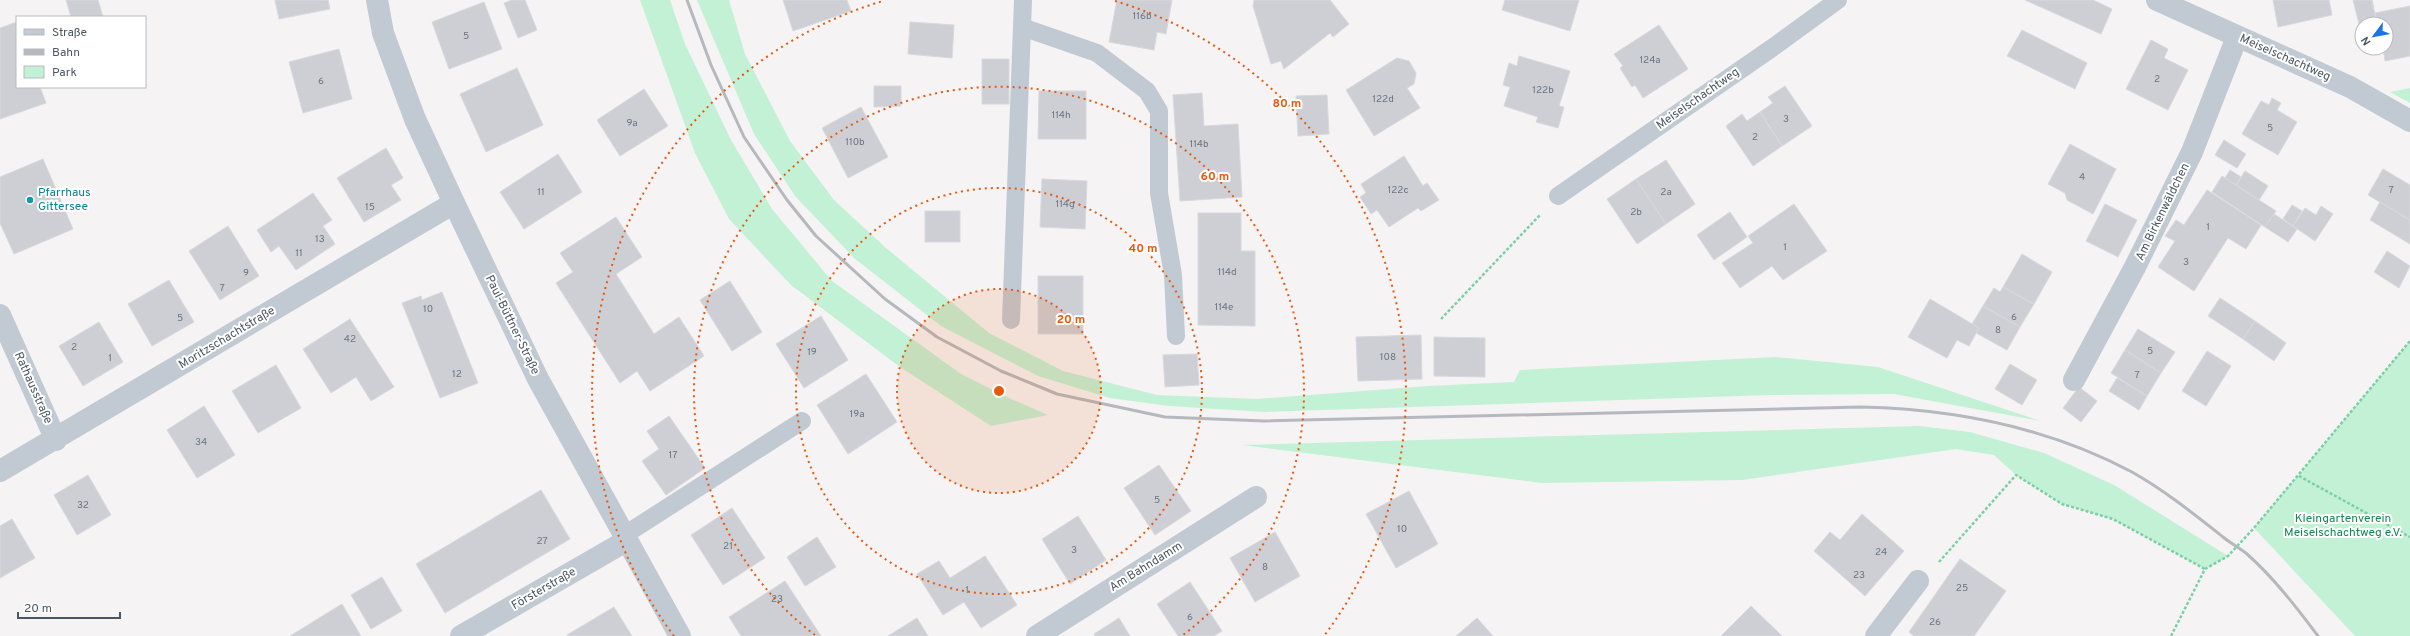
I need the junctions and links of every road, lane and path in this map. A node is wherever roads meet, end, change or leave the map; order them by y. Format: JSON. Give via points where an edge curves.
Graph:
{"nodes":[{"id":1,"x":377,"y":0,"type":"edge"},
{"id":2,"x":1023,"y":0,"type":"edge"},
{"id":3,"x":1838,"y":0,"type":"edge"},
{"id":4,"x":2157,"y":0,"type":"edge"},
{"id":5,"x":1022,"y":28,"type":"junction"},
{"id":6,"x":2237,"y":37,"type":"junction"},
{"id":7,"x":2410,"y":121,"type":"edge"},
{"id":8,"x":1558,"y":196,"type":"joint"},
{"id":9,"x":454,"y":203,"type":"junction"},
{"id":10,"x":0,"y":315,"type":"edge"},
{"id":11,"x":1441,"y":319,"type":"dead end"},
{"id":12,"x":1011,"y":320,"type":"dead end"},
{"id":13,"x":1176,"y":336,"type":"dead end"},
{"id":14,"x":2410,"y":341,"type":"edge"},
{"id":15,"x":2074,"y":380,"type":"dead end"},
{"id":16,"x":802,"y":421,"type":"dead end"},
{"id":17,"x":56,"y":440,"type":"junction"},
{"id":18,"x":0,"y":471,"type":"edge"},
{"id":19,"x":2299,"y":476,"type":"junction"},
{"id":20,"x":1256,"y":497,"type":"dead end"},
{"id":21,"x":2410,"y":537,"type":"edge"},
{"id":22,"x":625,"y":538,"type":"junction"},
{"id":23,"x":2205,"y":568,"type":"junction"},
{"id":24,"x":1918,"y":581,"type":"joint"},
{"id":25,"x":461,"y":636,"type":"edge"},
{"id":26,"x":680,"y":636,"type":"edge"},
{"id":27,"x":1037,"y":636,"type":"edge"},
{"id":28,"x":1876,"y":636,"type":"edge"},
{"id":29,"x":2171,"y":636,"type":"edge"}],
"edges":[{"from":1,"to":9,"type":"street","name":"Paul-Büttner-Straße","via":[[383,33],[415,119]]},
{"from":2,"to":5,"type":"lane"},
{"from":3,"to":8,"type":"lane","name":"Meiselschachtweg"},
{"from":4,"to":6,"type":"street","name":"Meiselschachtweg"},
{"from":5,"to":12,"type":"lane"},
{"from":5,"to":13,"type":"lane","via":[[1097,53],[1147,91],[1159,111],[1159,193],[1173,275]]},
{"from":6,"to":7,"type":"street","name":"Meiselschachtweg","via":[[2350,87]]},
{"from":6,"to":15,"type":"street","name":"Am Birkenwäldchen","via":[[2192,152],[2136,267]]},
{"from":8,"to":11,"type":"path"},
{"from":9,"to":17,"type":"street","name":"Moritzschachtstraße"},
{"from":9,"to":22,"type":"street","name":"Paul-Büttner-Straße","via":[[538,379]]},
{"from":10,"to":17,"type":"street","name":"Rathausstraße"},
{"from":14,"to":19,"type":"path"},
{"from":16,"to":22,"type":"lane"},
{"from":17,"to":18,"type":"street","name":"Moritzschachtstraße"},
{"from":19,"to":21,"type":"path"},
{"from":19,"to":23,"type":"path","via":[[2228,556]]},
{"from":20,"to":27,"type":"street","name":"Am Bahndamm"},
{"from":22,"to":25,"type":"street","name":"Försterstraße"},
{"from":22,"to":26,"type":"street","name":"Paul-Büttner-Straße"},
{"from":23,"to":24,"type":"path","via":[[2113,519],[2062,504],[2016,475],[1945,557]]},
{"from":23,"to":29,"type":"path"},
{"from":24,"to":28,"type":"street"}]}
